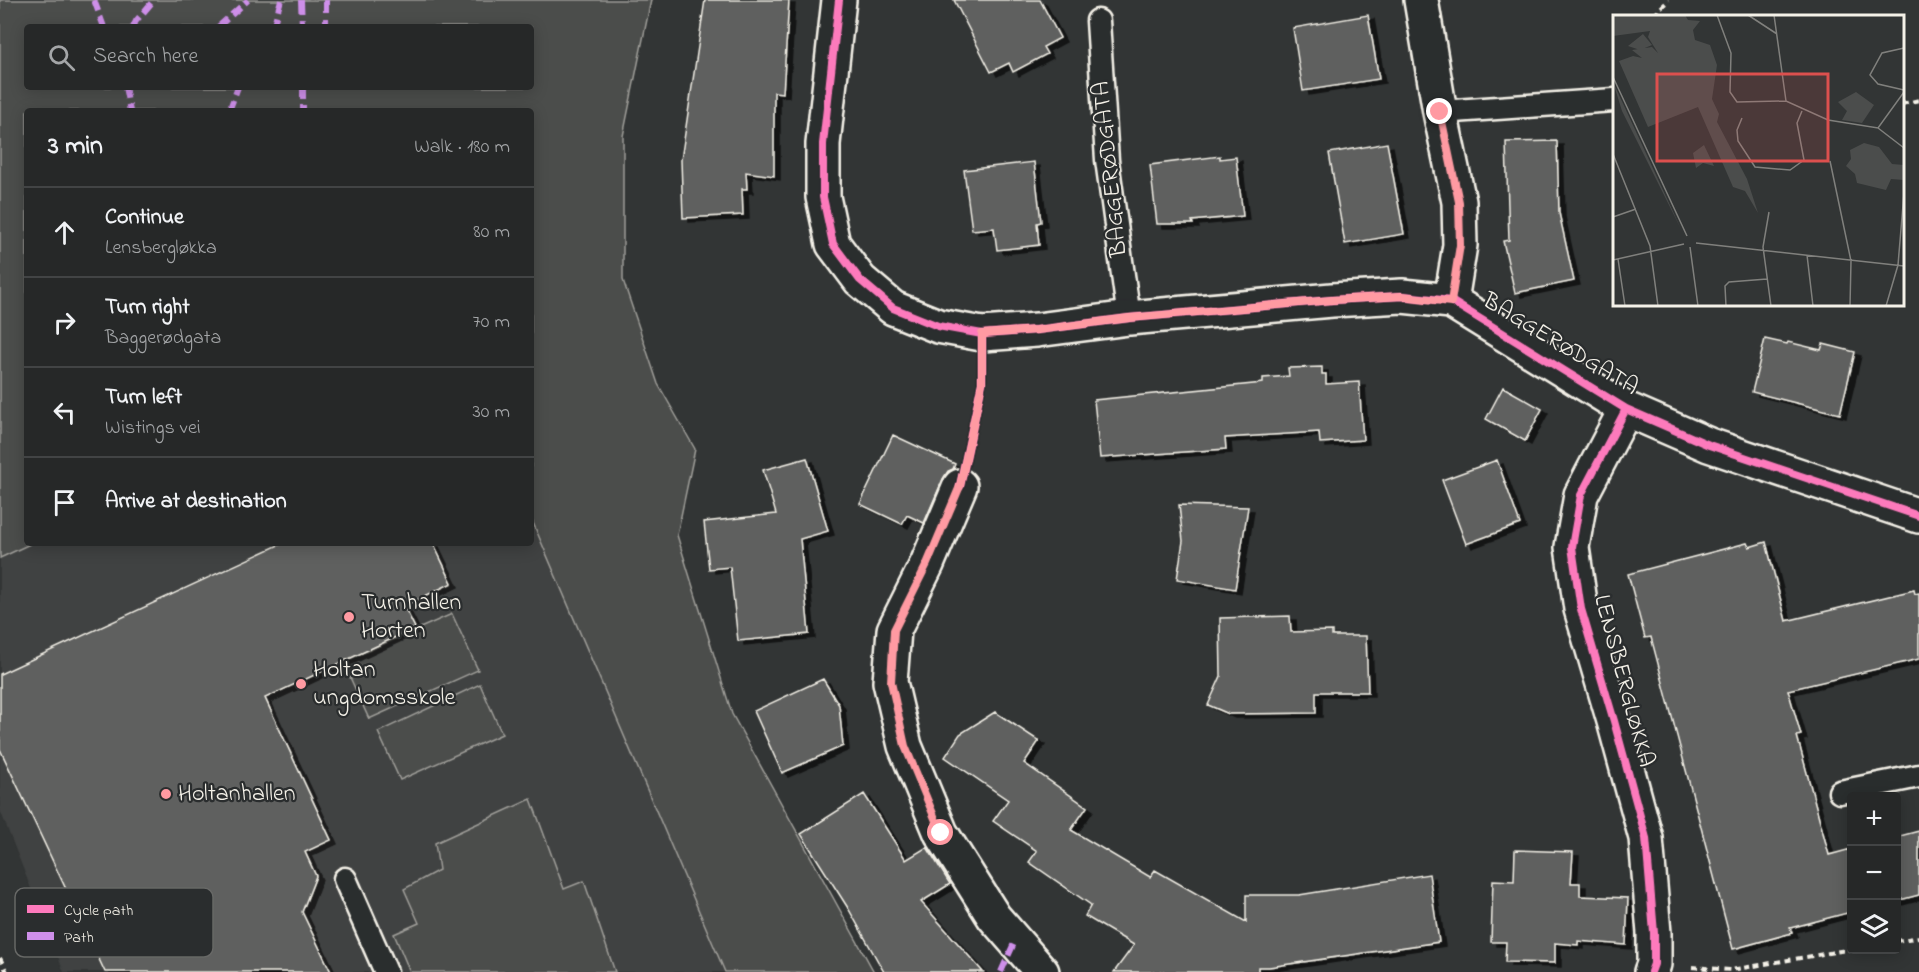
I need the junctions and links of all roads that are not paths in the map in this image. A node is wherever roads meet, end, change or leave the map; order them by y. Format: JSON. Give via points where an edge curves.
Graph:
{"nodes":[{"id":1,"x":839,"y":0,"type":"edge"},
{"id":2,"x":1421,"y":0,"type":"edge"},
{"id":3,"x":1098,"y":21,"type":"dead end"},
{"id":4,"x":1613,"y":100,"type":"edge"},
{"id":5,"x":1440,"y":112,"type":"junction"},
{"id":6,"x":1451,"y":302,"type":"junction"},
{"id":7,"x":1129,"y":318,"type":"junction"},
{"id":8,"x":1626,"y":409,"type":"junction"},
{"id":9,"x":960,"y":486,"type":"dead end"},
{"id":10,"x":1919,"y":516,"type":"edge"},
{"id":11,"x":1919,"y":776,"type":"edge"},
{"id":12,"x":1840,"y":792,"type":"dead end"},
{"id":13,"x":345,"y":879,"type":"dead end"},
{"id":14,"x":1652,"y":968,"type":"edge"},
{"id":15,"x":386,"y":972,"type":"edge"},
{"id":16,"x":1042,"y":972,"type":"edge"}],
"edges":[{"from":1,"to":7,"type":"street","name":"BAGGERØDGATA","via":[[823,144],[823,197],[833,244],[860,280],[893,308],[938,326],[982,334]]},
{"from":2,"to":5,"type":"street"},
{"from":3,"to":7,"type":"lane","name":"BAGGERØDGATA","via":[[1107,160]]},
{"from":4,"to":5,"type":"lane"},
{"from":5,"to":6,"type":"street","via":[[1459,202],[1460,245]]},
{"from":6,"to":7,"type":"street","name":"BAGGERØDGATA","via":[[1402,296]]},
{"from":6,"to":8,"type":"street","name":"BAGGERØDGATA"},
{"from":8,"to":10,"type":"street","name":"BAGGERØDGATA","via":[[1709,445]]},
{"from":8,"to":14,"type":"street","name":"LENSBERGLØKKA","via":[[1581,495],[1572,548],[1581,609],[1646,838],[1654,933]]},
{"from":9,"to":16,"type":"street","via":[[894,630],[891,682],[905,746],[941,833],[994,917]]},
{"from":11,"to":12,"type":"lane"},
{"from":13,"to":15,"type":"lane"}]}
